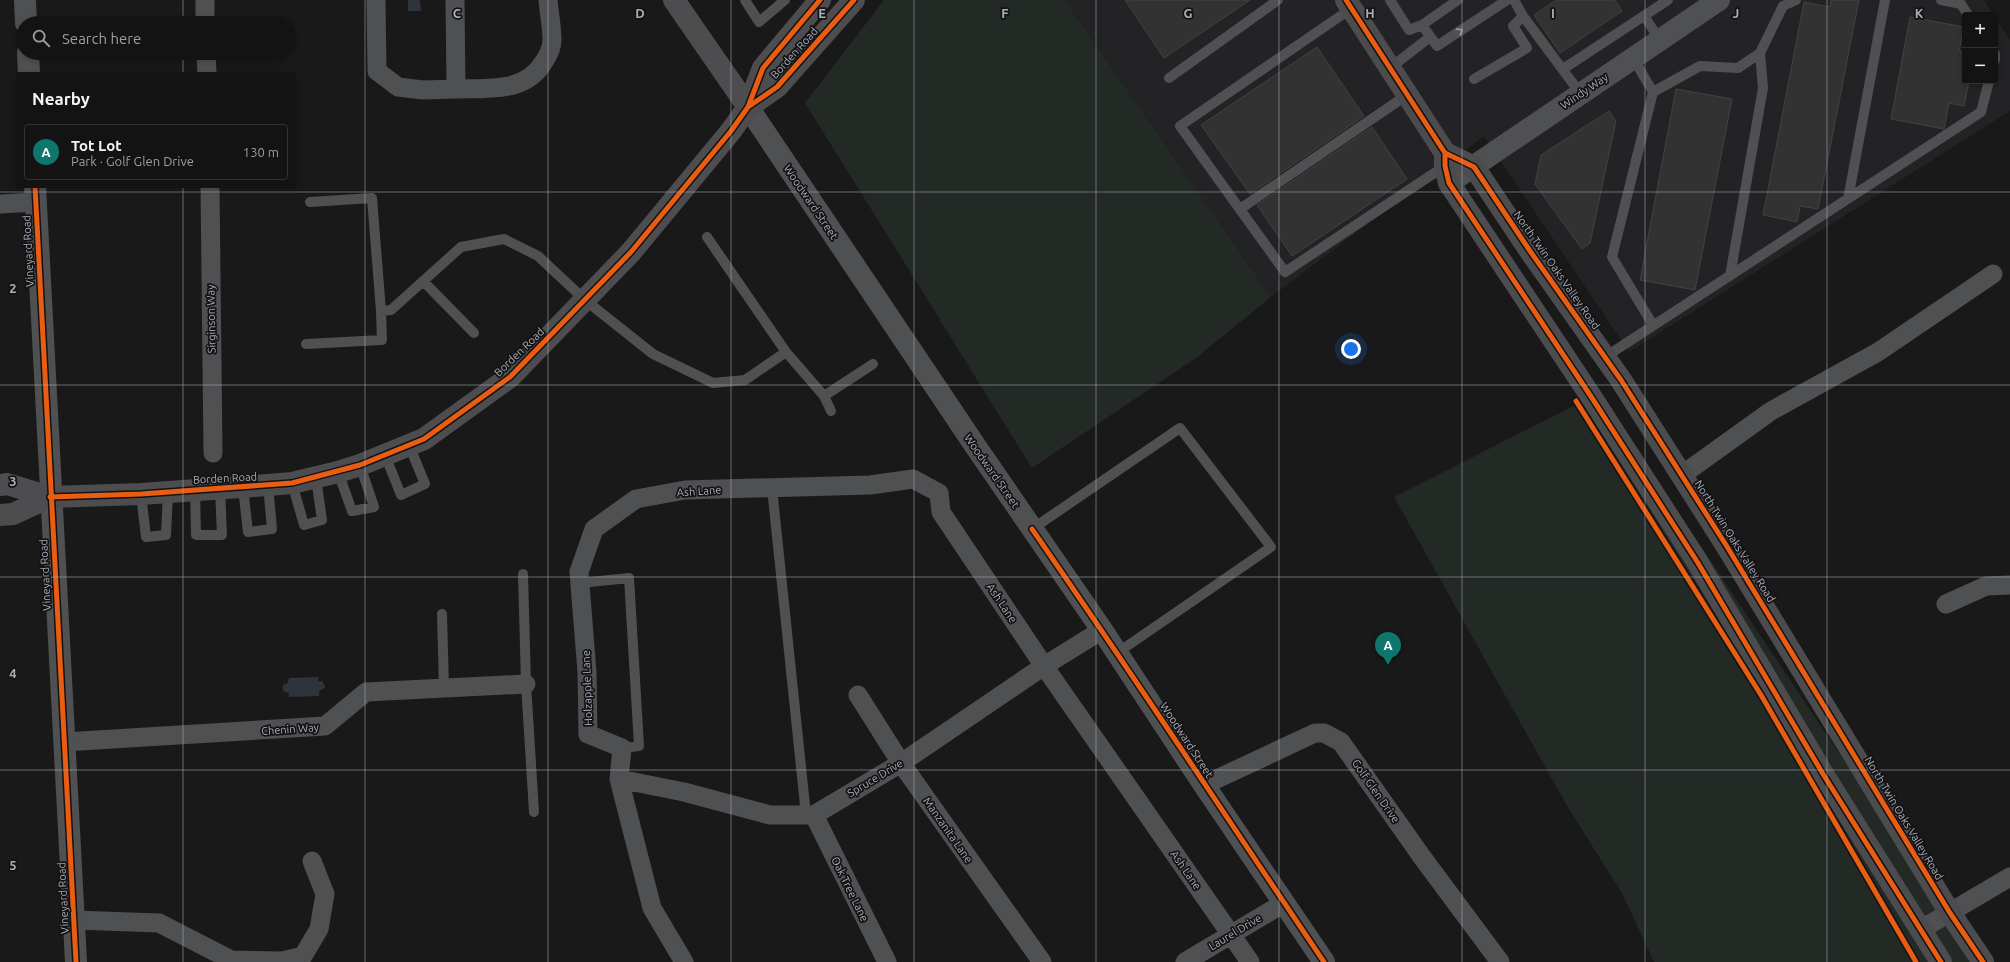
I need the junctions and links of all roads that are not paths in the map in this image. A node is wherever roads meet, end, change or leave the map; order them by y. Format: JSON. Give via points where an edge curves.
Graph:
{"nodes":[{"id":1,"x":25,"y":0,"type":"edge"},
{"id":2,"x":204,"y":0,"type":"edge"},
{"id":3,"x":376,"y":0,"type":"edge"},
{"id":4,"x":455,"y":0,"type":"edge"},
{"id":5,"x":548,"y":0,"type":"edge"},
{"id":6,"x":674,"y":0,"type":"edge"},
{"id":7,"x":745,"y":0,"type":"edge"},
{"id":8,"x":785,"y":0,"type":"edge"},
{"id":9,"x":820,"y":0,"type":"edge"},
{"id":10,"x":854,"y":0,"type":"edge"},
{"id":11,"x":1278,"y":0,"type":"edge"},
{"id":12,"x":1390,"y":0,"type":"edge"},
{"id":13,"x":1458,"y":0,"type":"edge"},
{"id":14,"x":1507,"y":0,"type":"edge"},
{"id":15,"x":1514,"y":0,"type":"edge"},
{"id":16,"x":1668,"y":0,"type":"edge"},
{"id":17,"x":1719,"y":0,"type":"edge"},
{"id":18,"x":1796,"y":0,"type":"edge"},
{"id":19,"x":1885,"y":0,"type":"edge"},
{"id":20,"x":1941,"y":0,"type":"edge"},
{"id":21,"x":1349,"y":4,"type":"edge"},
{"id":22,"x":1966,"y":12,"type":"edge"},
{"id":23,"x":26,"y":16,"type":"edge"},
{"id":24,"x":205,"y":16,"type":"edge"},
{"id":25,"x":1523,"y":16,"type":"junction"},
{"id":26,"x":1644,"y":16,"type":"junction"},
{"id":27,"x":1422,"y":25,"type":"junction"},
{"id":28,"x":1430,"y":37,"type":"junction"},
{"id":29,"x":1660,"y":40,"type":"junction"},
{"id":30,"x":1760,"y":53,"type":"junction"},
{"id":31,"x":1633,"y":58,"type":"junction"},
{"id":32,"x":28,"y":60,"type":"edge"},
{"id":33,"x":206,"y":60,"type":"edge"},
{"id":34,"x":1390,"y":68,"type":"junction"},
{"id":35,"x":1562,"y":69,"type":"junction"},
{"id":36,"x":29,"y":72,"type":"edge"},
{"id":37,"x":207,"y":72,"type":"edge"},
{"id":38,"x":1169,"y":78,"type":"dead end"},
{"id":39,"x":1474,"y":79,"type":"dead end"},
{"id":40,"x":1989,"y":84,"type":"edge"},
{"id":41,"x":456,"y":89,"type":"junction"},
{"id":42,"x":1653,"y":92,"type":"junction"},
{"id":43,"x":1580,"y":93,"type":"junction"},
{"id":44,"x":1407,"y":95,"type":"junction"},
{"id":45,"x":748,"y":107,"type":"junction"},
{"id":46,"x":1446,"y":167,"type":"junction"},
{"id":47,"x":1474,"y":167,"type":"junction"},
{"id":48,"x":210,"y":188,"type":"edge"},
{"id":49,"x":35,"y":194,"type":"edge"},
{"id":50,"x":1848,"y":199,"type":"junction"},
{"id":51,"x":310,"y":202,"type":"dead end"},
{"id":52,"x":0,"y":204,"type":"edge"},
{"id":53,"x":1240,"y":209,"type":"junction"},
{"id":54,"x":707,"y":237,"type":"dead end"},
{"id":55,"x":1993,"y":274,"type":"dead end"},
{"id":56,"x":1730,"y":276,"type":"junction"},
{"id":57,"x":423,"y":281,"type":"junction"},
{"id":58,"x":584,"y":300,"type":"junction"},
{"id":59,"x":381,"y":311,"type":"junction"},
{"id":60,"x":1653,"y":325,"type":"junction"},
{"id":61,"x":474,"y":333,"type":"dead end"},
{"id":62,"x":306,"y":344,"type":"dead end"},
{"id":63,"x":786,"y":352,"type":"junction"},
{"id":64,"x":1605,"y":357,"type":"junction"},
{"id":65,"x":873,"y":364,"type":"dead end"},
{"id":66,"x":824,"y":396,"type":"junction"},
{"id":67,"x":831,"y":410,"type":"dead end"},
{"id":68,"x":409,"y":445,"type":"junction"},
{"id":69,"x":213,"y":453,"type":"dead end"},
{"id":70,"x":385,"y":455,"type":"junction"},
{"id":71,"x":360,"y":466,"type":"junction"},
{"id":72,"x":338,"y":472,"type":"junction"},
{"id":73,"x":1682,"y":475,"type":"junction"},
{"id":74,"x":316,"y":478,"type":"junction"},
{"id":75,"x":292,"y":483,"type":"junction"},
{"id":76,"x":0,"y":485,"type":"edge"},
{"id":77,"x":268,"y":485,"type":"junction"},
{"id":78,"x":243,"y":488,"type":"junction"},
{"id":79,"x":772,"y":488,"type":"junction"},
{"id":80,"x":220,"y":489,"type":"junction"},
{"id":81,"x":195,"y":490,"type":"junction"},
{"id":82,"x":168,"y":492,"type":"junction"},
{"id":83,"x":140,"y":494,"type":"junction"},
{"id":84,"x":50,"y":497,"type":"junction"},
{"id":85,"x":636,"y":499,"type":"joint"},
{"id":86,"x":0,"y":515,"type":"edge"},
{"id":87,"x":1032,"y":529,"type":"junction"},
{"id":88,"x":523,"y":574,"type":"dead end"},
{"id":89,"x":580,"y":583,"type":"junction"},
{"id":90,"x":2010,"y":584,"type":"edge"},
{"id":91,"x":1946,"y":604,"type":"dead end"},
{"id":92,"x":442,"y":614,"type":"dead end"},
{"id":93,"x":1102,"y":630,"type":"junction"},
{"id":94,"x":1117,"y":653,"type":"junction"},
{"id":95,"x":1044,"y":666,"type":"junction"},
{"id":96,"x":526,"y":684,"type":"junction"},
{"id":97,"x":444,"y":688,"type":"junction"},
{"id":98,"x":858,"y":695,"type":"dead end"},
{"id":99,"x":64,"y":742,"type":"junction"},
{"id":100,"x":622,"y":748,"type":"junction"},
{"id":101,"x":901,"y":763,"type":"junction"},
{"id":102,"x":619,"y":779,"type":"junction"},
{"id":103,"x":1204,"y":785,"type":"junction"},
{"id":104,"x":534,"y":812,"type":"dead end"},
{"id":105,"x":810,"y":815,"type":"junction"},
{"id":106,"x":312,"y":861,"type":"dead end"},
{"id":107,"x":2010,"y":877,"type":"edge"},
{"id":108,"x":1284,"y":903,"type":"junction"},
{"id":109,"x":1950,"y":913,"type":"junction"},
{"id":110,"x":74,"y":920,"type":"junction"},
{"id":111,"x":1920,"y":930,"type":"junction"},
{"id":112,"x":1231,"y":935,"type":"junction"},
{"id":113,"x":76,"y":962,"type":"edge"},
{"id":114,"x":684,"y":962,"type":"edge"},
{"id":115,"x":887,"y":962,"type":"edge"},
{"id":116,"x":1042,"y":962,"type":"edge"},
{"id":117,"x":1185,"y":962,"type":"edge"},
{"id":118,"x":1250,"y":962,"type":"edge"},
{"id":119,"x":1324,"y":962,"type":"edge"},
{"id":120,"x":1500,"y":962,"type":"edge"},
{"id":121,"x":1941,"y":962,"type":"edge"},
{"id":122,"x":1983,"y":962,"type":"edge"}],
"edges":[{"from":1,"to":23,"type":"street"},
{"from":2,"to":24,"type":"street"},
{"from":3,"to":41,"type":"street","via":[[377,71],[398,87],[423,90]]},
{"from":4,"to":41,"type":"street"},
{"from":5,"to":41,"type":"street","via":[[552,41],[550,52],[538,71],[528,80],[510,87]]},
{"from":6,"to":45,"type":"main road","name":"Woodward Street"},
{"from":7,"to":8,"type":"lane","via":[[759,22]]},
{"from":9,"to":45,"type":"main road","via":[[763,68]]},
{"from":10,"to":45,"type":"main road","name":"Borden Road","via":[[777,87]]},
{"from":11,"to":38,"type":"lane"},
{"from":12,"to":27,"type":"lane","via":[[1409,30]]},
{"from":13,"to":27,"type":"lane"},
{"from":28,"to":14,"type":"lane","one_way":true,"via":[[1437,46]]},
{"from":15,"to":25,"type":"lane"},
{"from":16,"to":26,"type":"lane"},
{"from":17,"to":29,"type":"street","name":"Windy Way"},
{"from":18,"to":30,"type":"lane","via":[[1783,6]]},
{"from":19,"to":50,"type":"lane"},
{"from":20,"to":22,"type":"lane","via":[[1961,4]]},
{"from":21,"to":34,"type":"main road"},
{"from":21,"to":53,"type":"lane","via":[[1180,126]]},
{"from":25,"to":35,"type":"lane"},
{"from":25,"to":39,"type":"lane","via":[[1512,26],[1527,48]]},
{"from":26,"to":29,"type":"lane"},
{"from":26,"to":35,"type":"lane"},
{"from":27,"to":28,"type":"lane"},
{"from":28,"to":34,"type":"lane"},
{"from":29,"to":31,"type":"street","name":"Windy Way"},
{"from":30,"to":42,"type":"lane","via":[[1738,68],[1700,66]]},
{"from":30,"to":56,"type":"lane","via":[[1764,88]]},
{"from":31,"to":42,"type":"lane"},
{"from":31,"to":43,"type":"street","name":"Windy Way"},
{"from":32,"to":36,"type":"street"},
{"from":33,"to":37,"type":"street"},
{"from":34,"to":44,"type":"main road"},
{"from":35,"to":43,"type":"lane"},
{"from":40,"to":50,"type":"lane","via":[[1981,112]]},
{"from":42,"to":60,"type":"lane","via":[[1612,257]]},
{"from":43,"to":47,"type":"street","name":"Windy Way"},
{"from":44,"to":46,"type":"main road"},
{"from":44,"to":53,"type":"lane"},
{"from":45,"to":58,"type":"main road","name":"Borden Road","via":[[631,252]]},
{"from":45,"to":87,"type":"street","name":"Woodward Street"},
{"from":46,"to":47,"type":"main road"},
{"from":46,"to":53,"type":"lane","via":[[1285,272]]},
{"from":46,"to":111,"type":"main road","via":[[1698,563],[1823,774]]},
{"from":47,"to":64,"type":"main road","name":"North Twin Oaks Valley Road"},
{"from":48,"to":69,"type":"street","name":"Sirginson Way"},
{"from":49,"to":52,"type":"street"},
{"from":49,"to":84,"type":"street","name":"Vineyard Road"},
{"from":50,"to":56,"type":"lane"},
{"from":51,"to":59,"type":"lane","via":[[372,198]]},
{"from":54,"to":63,"type":"lane"},
{"from":55,"to":73,"type":"street","via":[[1878,352],[1771,411]]},
{"from":56,"to":60,"type":"lane"},
{"from":57,"to":58,"type":"lane","via":[[461,247],[504,239],[538,256]]},
{"from":57,"to":59,"type":"lane","via":[[391,310]]},
{"from":57,"to":61,"type":"lane"},
{"from":58,"to":63,"type":"lane","via":[[653,354],[714,383],[745,380]]},
{"from":58,"to":68,"type":"main road","name":"Borden Road","via":[[510,378],[424,439]]},
{"from":59,"to":62,"type":"lane","via":[[382,340]]},
{"from":60,"to":64,"type":"lane"},
{"from":63,"to":66,"type":"lane"},
{"from":64,"to":73,"type":"main road","name":"North Twin Oaks Valley Road"},
{"from":65,"to":66,"type":"lane"},
{"from":66,"to":67,"type":"lane"},
{"from":68,"to":70,"type":"main road","name":"Borden Road"},
{"from":68,"to":70,"type":"lane","via":[[426,484],[401,495]]},
{"from":70,"to":71,"type":"main road","name":"Borden Road"},
{"from":71,"to":72,"type":"main road","name":"Borden Road"},
{"from":71,"to":72,"type":"lane","via":[[374,507],[352,511]]},
{"from":72,"to":74,"type":"main road","name":"Borden Road"},
{"from":73,"to":109,"type":"main road","name":"North Twin Oaks Valley Road"},
{"from":74,"to":75,"type":"main road","name":"Borden Road"},
{"from":74,"to":75,"type":"lane","via":[[322,520],[304,525]]},
{"from":75,"to":77,"type":"main road","name":"Borden Road"},
{"from":76,"to":84,"type":"main road","name":"Borden Road","via":[[7,484]]},
{"from":77,"to":78,"type":"main road","name":"Borden Road"},
{"from":77,"to":78,"type":"lane","via":[[272,529],[248,532]]},
{"from":78,"to":80,"type":"main road","name":"Borden Road"},
{"from":79,"to":85,"type":"street","name":"Ash Lane","via":[[685,490]]},
{"from":79,"to":95,"type":"street","name":"Ash Lane","via":[[870,485],[913,479],[939,493],[941,512]]},
{"from":79,"to":105,"type":"lane"},
{"from":80,"to":81,"type":"main road","name":"Borden Road"},
{"from":80,"to":81,"type":"lane","via":[[222,535],[196,535]]},
{"from":81,"to":82,"type":"main road","name":"Borden Road"},
{"from":82,"to":83,"type":"main road","name":"Borden Road"},
{"from":82,"to":83,"type":"lane","via":[[166,536],[146,537]]},
{"from":83,"to":84,"type":"main road","name":"Borden Road"},
{"from":84,"to":86,"type":"main road","name":"Borden Road","via":[[13,514]]},
{"from":84,"to":99,"type":"street","name":"Vineyard Road"},
{"from":85,"to":89,"type":"street","name":"Holzapple Lane","via":[[594,529],[579,572]]},
{"from":87,"to":93,"type":"street","name":"Woodward Street"},
{"from":87,"to":94,"type":"lane","via":[[1180,428],[1271,547]]},
{"from":88,"to":96,"type":"lane"},
{"from":89,"to":100,"type":"street","name":"Holzapple Lane","via":[[587,672],[588,734]]},
{"from":89,"to":100,"type":"lane","via":[[629,578],[639,746]]},
{"from":90,"to":91,"type":"street","via":[[1986,586]]},
{"from":92,"to":97,"type":"lane"},
{"from":93,"to":94,"type":"street","name":"Woodward Street"},
{"from":93,"to":95,"type":"street","name":"Spruce Drive"},
{"from":94,"to":103,"type":"street","name":"Woodward Street"},
{"from":95,"to":101,"type":"street","name":"Spruce Drive"},
{"from":95,"to":112,"type":"street","name":"Ash Lane"},
{"from":96,"to":97,"type":"street","name":"Chenin Way"},
{"from":96,"to":104,"type":"lane"},
{"from":97,"to":99,"type":"street","name":"Chenin Way","via":[[366,692],[325,726]]},
{"from":98,"to":101,"type":"street","name":"Manzanita Lane"},
{"from":99,"to":110,"type":"street","name":"Vineyard Road"},
{"from":100,"to":102,"type":"street"},
{"from":101,"to":105,"type":"street","name":"Spruce Drive"},
{"from":101,"to":116,"type":"street","name":"Manzanita Lane"},
{"from":102,"to":105,"type":"street","via":[[684,792],[770,815]]},
{"from":102,"to":114,"type":"street","via":[[652,908]]},
{"from":103,"to":108,"type":"street","name":"Woodward Street"},
{"from":103,"to":120,"type":"street","name":"Golf Glen Drive","via":[[1315,733],[1324,733],[1341,742]]},
{"from":105,"to":115,"type":"street","name":"Oak Tree Lane"},
{"from":106,"to":110,"type":"street","via":[[325,894],[320,928],[303,956],[282,961],[231,960],[159,923]]},
{"from":107,"to":109,"type":"street"},
{"from":108,"to":112,"type":"street","name":"Laurel Drive"},
{"from":108,"to":119,"type":"street","name":"Woodward Street"},
{"from":109,"to":111,"type":"street"},
{"from":109,"to":122,"type":"main road","name":"North Twin Oaks Valley Road"},
{"from":110,"to":113,"type":"street","name":"Vineyard Road"},
{"from":111,"to":121,"type":"main road"},
{"from":112,"to":117,"type":"street","name":"Laurel Drive"},
{"from":112,"to":118,"type":"street","name":"Ash Lane"}]}
